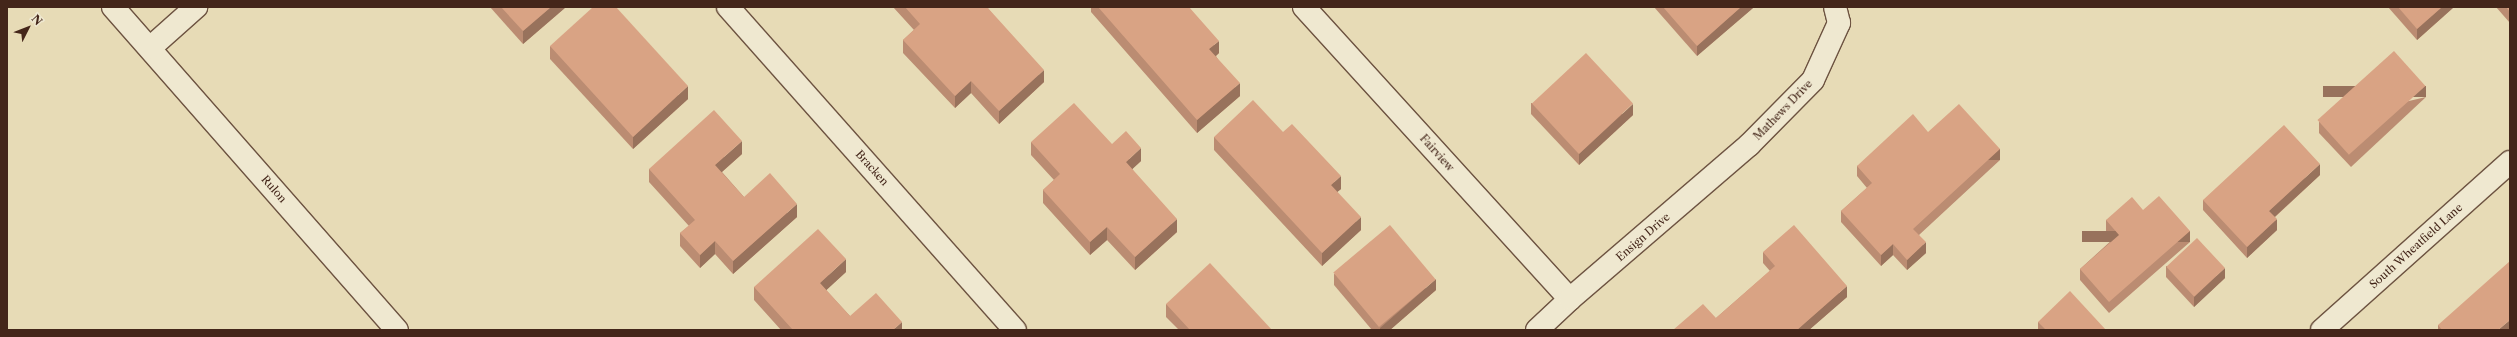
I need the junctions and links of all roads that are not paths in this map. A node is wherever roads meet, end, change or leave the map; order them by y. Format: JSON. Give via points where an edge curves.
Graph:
{"nodes":[{"id":1,"x":113,"y":7,"type":"edge"},
{"id":2,"x":196,"y":7,"type":"edge"},
{"id":3,"x":728,"y":7,"type":"edge"},
{"id":4,"x":1304,"y":7,"type":"edge"},
{"id":5,"x":1835,"y":7,"type":"edge"},
{"id":6,"x":150,"y":48,"type":"junction"},
{"id":7,"x":1749,"y":145,"type":"joint"},
{"id":8,"x":2510,"y":162,"type":"edge"},
{"id":9,"x":1570,"y":299,"type":"junction"},
{"id":10,"x":397,"y":330,"type":"edge"},
{"id":11,"x":1015,"y":330,"type":"edge"},
{"id":12,"x":1538,"y":330,"type":"edge"},
{"id":13,"x":2322,"y":330,"type":"edge"}],
"edges":[{"from":1,"to":6,"type":"street","name":"Rulon"},
{"from":2,"to":6,"type":"street"},
{"from":3,"to":11,"type":"street","name":"Bracken"},
{"from":4,"to":9,"type":"street","name":"Fairview"},
{"from":5,"to":7,"type":"street","name":"Mathews Drive","via":[[1839,23],[1814,80]]},
{"from":6,"to":10,"type":"street","name":"Rulon"},
{"from":7,"to":9,"type":"street","name":"Ensign Drive"},
{"from":8,"to":13,"type":"street","name":"South Wheatfield Lane"},
{"from":9,"to":12,"type":"street","name":"Ensign Drive"}]}
